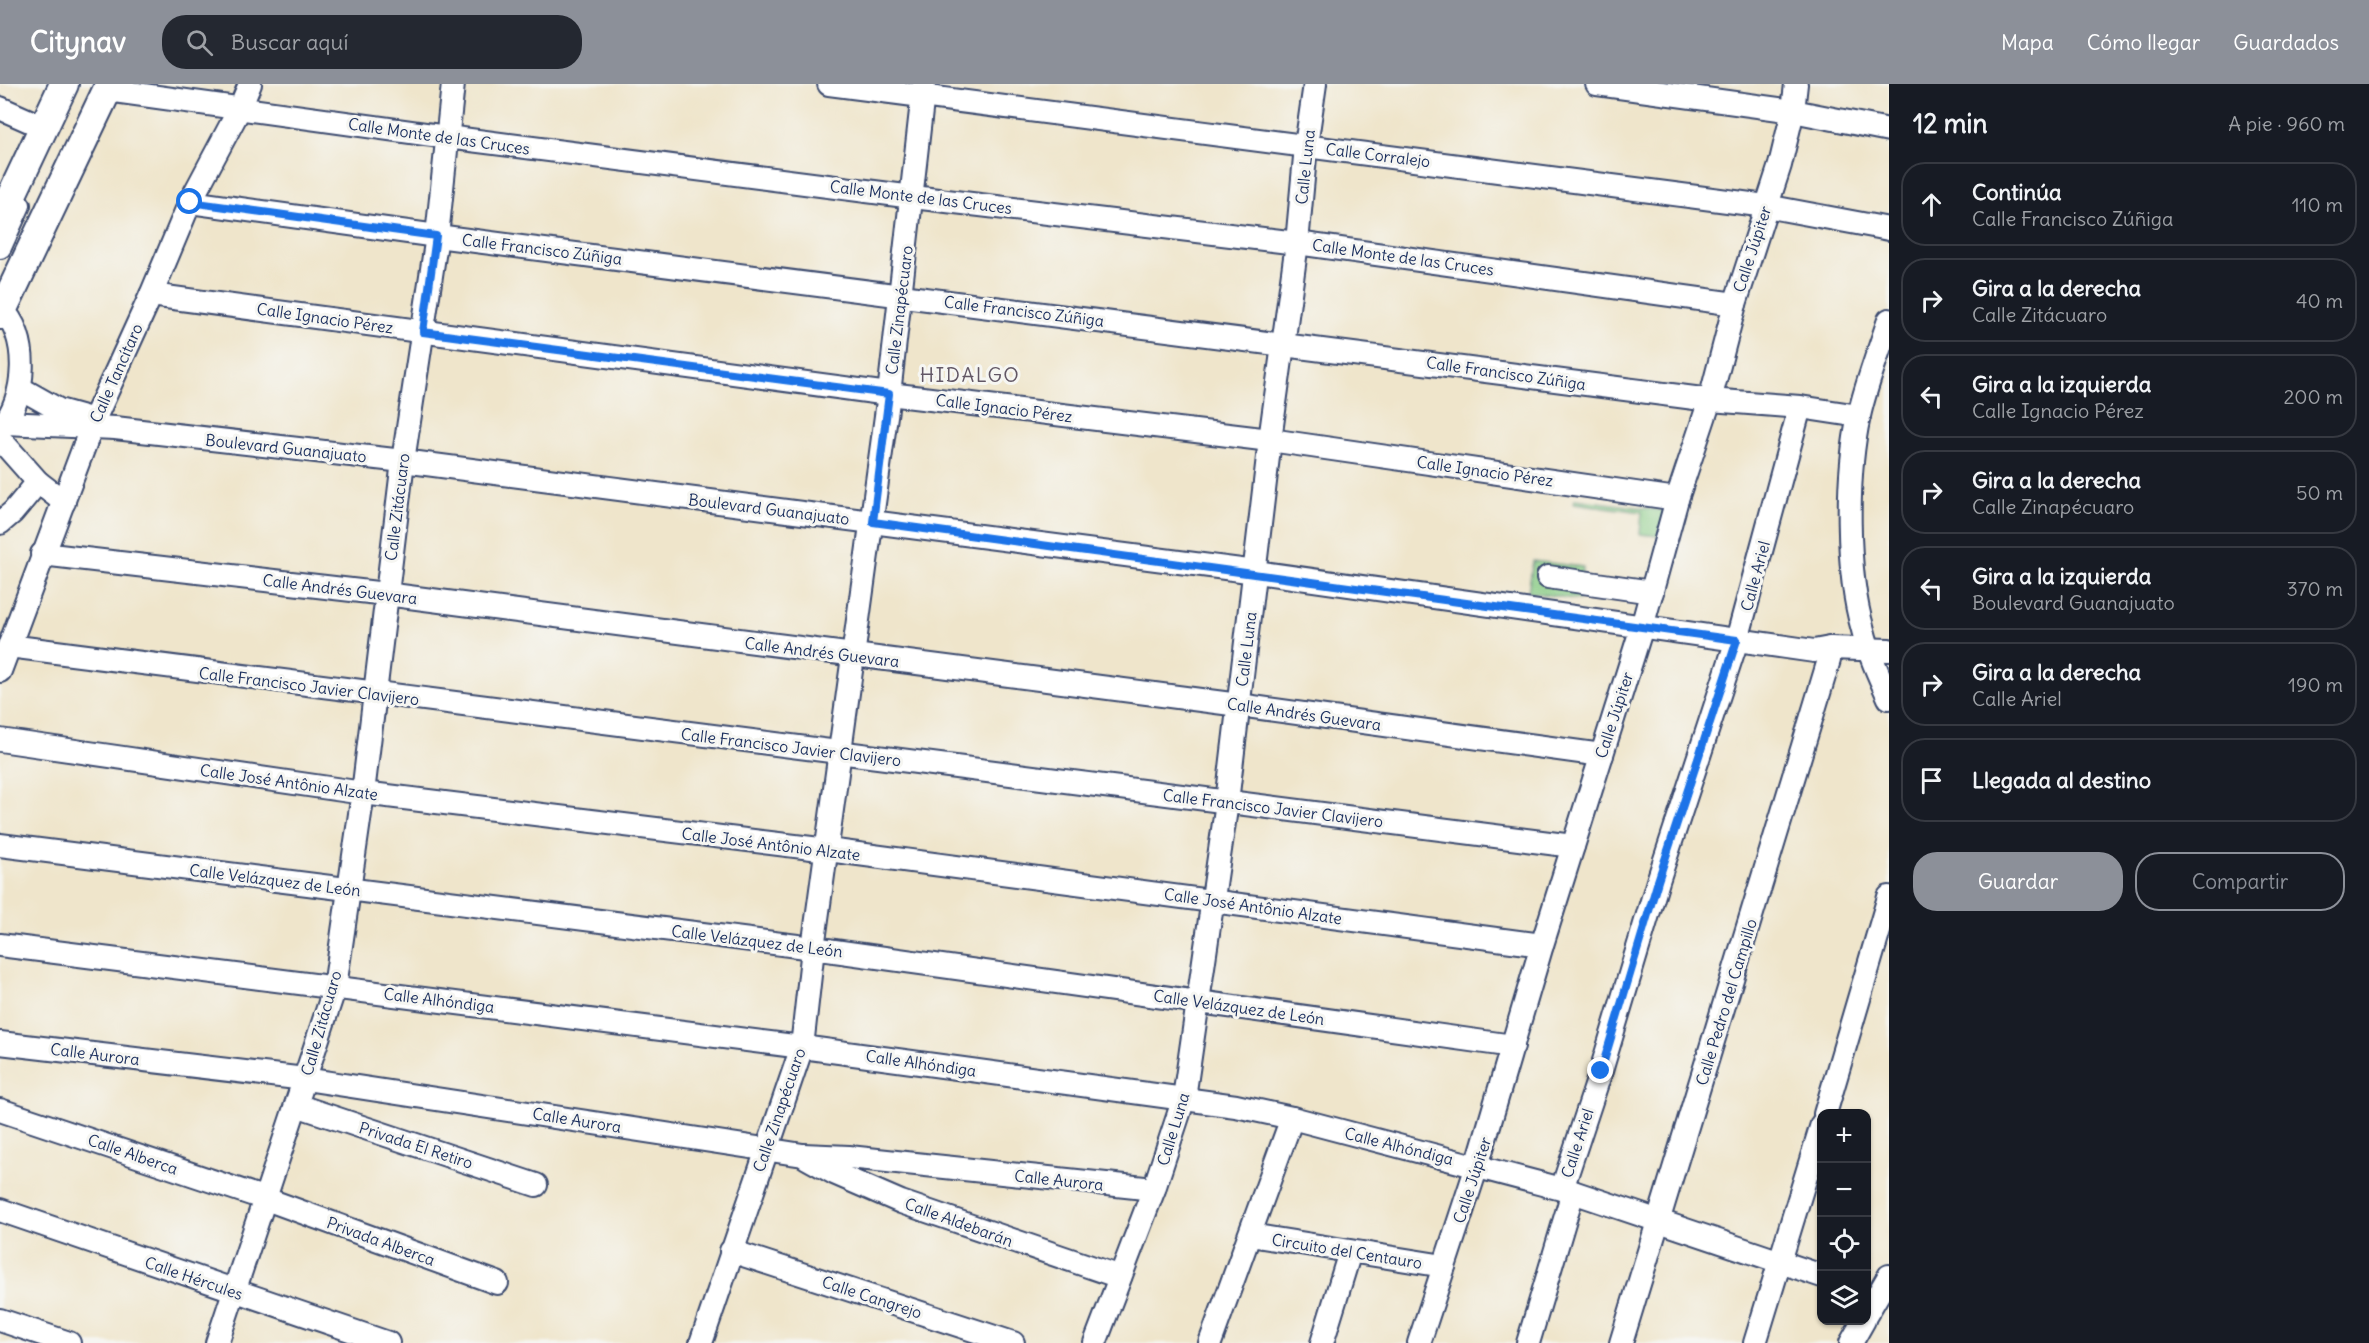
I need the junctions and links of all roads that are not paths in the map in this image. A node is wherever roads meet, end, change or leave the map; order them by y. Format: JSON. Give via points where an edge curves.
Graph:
{"nodes":[{"id":1,"x":64,"y":84,"type":"edge"},
{"id":2,"x":75,"y":84,"type":"edge"},
{"id":3,"x":250,"y":84,"type":"edge"},
{"id":4,"x":453,"y":84,"type":"edge"},
{"id":5,"x":829,"y":84,"type":"edge"},
{"id":6,"x":1315,"y":84,"type":"edge"},
{"id":7,"x":1596,"y":84,"type":"edge"},
{"id":8,"x":1796,"y":84,"type":"edge"},
{"id":9,"x":106,"y":86,"type":"edge"},
{"id":10,"x":923,"y":90,"type":"edge"},
{"id":11,"x":0,"y":108,"type":"edge"},
{"id":12,"x":240,"y":108,"type":"junction"},
{"id":13,"x":1793,"y":111,"type":"junction"},
{"id":14,"x":43,"y":127,"type":"junction"},
{"id":15,"x":1889,"y":129,"type":"edge"},
{"id":16,"x":447,"y":137,"type":"junction"},
{"id":17,"x":1306,"y":146,"type":"junction"},
{"id":18,"x":913,"y":197,"type":"junction"},
{"id":19,"x":190,"y":202,"type":"junction"},
{"id":20,"x":1766,"y":206,"type":"junction"},
{"id":21,"x":0,"y":220,"type":"edge"},
{"id":22,"x":1889,"y":229,"type":"edge"},
{"id":23,"x":436,"y":236,"type":"junction"},
{"id":24,"x":1297,"y":243,"type":"junction"},
{"id":25,"x":0,"y":248,"type":"edge"},
{"id":26,"x":151,"y":295,"type":"junction"},
{"id":27,"x":900,"y":295,"type":"junction"},
{"id":28,"x":1735,"y":304,"type":"junction"},
{"id":29,"x":1,"y":307,"type":"edge"},
{"id":30,"x":1889,"y":320,"type":"edge"},
{"id":31,"x":423,"y":332,"type":"junction"},
{"id":32,"x":1283,"y":344,"type":"junction"},
{"id":33,"x":20,"y":387,"type":"junction"},
{"id":34,"x":889,"y":394,"type":"junction"},
{"id":35,"x":1710,"y":400,"type":"junction"},
{"id":36,"x":1800,"y":407,"type":"junction"},
{"id":37,"x":1859,"y":416,"type":"junction"},
{"id":38,"x":100,"y":425,"type":"junction"},
{"id":39,"x":2,"y":430,"type":"edge"},
{"id":40,"x":1270,"y":440,"type":"junction"},
{"id":41,"x":403,"y":461,"type":"junction"},
{"id":42,"x":38,"y":482,"type":"junction"},
{"id":43,"x":1677,"y":499,"type":"junction"},
{"id":44,"x":64,"y":502,"type":"junction"},
{"id":45,"x":873,"y":522,"type":"junction"},
{"id":46,"x":0,"y":523,"type":"edge"},
{"id":47,"x":42,"y":554,"type":"junction"},
{"id":48,"x":1256,"y":572,"type":"junction"},
{"id":49,"x":1548,"y":577,"type":"dead end"},
{"id":50,"x":1652,"y":592,"type":"junction"},
{"id":51,"x":386,"y":594,"type":"junction"},
{"id":52,"x":1642,"y":627,"type":"junction"},
{"id":53,"x":1737,"y":640,"type":"junction"},
{"id":54,"x":9,"y":646,"type":"junction"},
{"id":55,"x":1824,"y":653,"type":"junction"},
{"id":56,"x":854,"y":656,"type":"junction"},
{"id":57,"x":1881,"y":658,"type":"edge"},
{"id":58,"x":0,"y":671,"type":"edge"},
{"id":59,"x":375,"y":694,"type":"junction"},
{"id":60,"x":1889,"y":699,"type":"edge"},
{"id":61,"x":1239,"y":705,"type":"junction"},
{"id":62,"x":0,"y":740,"type":"edge"},
{"id":63,"x":840,"y":754,"type":"junction"},
{"id":64,"x":1602,"y":755,"type":"junction"},
{"id":65,"x":363,"y":793,"type":"junction"},
{"id":66,"x":1227,"y":802,"type":"junction"},
{"id":67,"x":0,"y":845,"type":"edge"},
{"id":68,"x":1573,"y":846,"type":"junction"},
{"id":69,"x":828,"y":850,"type":"junction"},
{"id":70,"x":350,"y":890,"type":"junction"},
{"id":71,"x":1889,"y":897,"type":"edge"},
{"id":72,"x":1214,"y":901,"type":"junction"},
{"id":73,"x":0,"y":945,"type":"edge"},
{"id":74,"x":1542,"y":945,"type":"junction"},
{"id":75,"x":813,"y":948,"type":"junction"},
{"id":76,"x":335,"y":987,"type":"junction"},
{"id":77,"x":1199,"y":1001,"type":"junction"},
{"id":78,"x":0,"y":1043,"type":"edge"},
{"id":79,"x":1513,"y":1046,"type":"junction"},
{"id":80,"x":802,"y":1047,"type":"junction"},
{"id":81,"x":305,"y":1078,"type":"junction"},
{"id":82,"x":1184,"y":1098,"type":"junction"},
{"id":83,"x":296,"y":1105,"type":"junction"},
{"id":84,"x":1826,"y":1109,"type":"edge"},
{"id":85,"x":0,"y":1110,"type":"edge"},
{"id":86,"x":1292,"y":1118,"type":"junction"},
{"id":87,"x":1817,"y":1137,"type":"edge"},
{"id":88,"x":766,"y":1148,"type":"junction"},
{"id":89,"x":803,"y":1155,"type":"junction"},
{"id":90,"x":1477,"y":1166,"type":"junction"},
{"id":91,"x":536,"y":1185,"type":"dead end"},
{"id":92,"x":1154,"y":1189,"type":"junction"},
{"id":93,"x":1568,"y":1190,"type":"junction"},
{"id":94,"x":266,"y":1199,"type":"junction"},
{"id":95,"x":0,"y":1210,"type":"edge"},
{"id":96,"x":1660,"y":1220,"type":"junction"},
{"id":97,"x":1250,"y":1235,"type":"junction"},
{"id":98,"x":731,"y":1251,"type":"junction"},
{"id":99,"x":1350,"y":1252,"type":"junction"},
{"id":100,"x":1780,"y":1262,"type":"junction"},
{"id":101,"x":1444,"y":1266,"type":"junction"},
{"id":102,"x":1817,"y":1275,"type":"edge"},
{"id":103,"x":1889,"y":1276,"type":"edge"},
{"id":104,"x":1120,"y":1277,"type":"junction"},
{"id":105,"x":497,"y":1283,"type":"dead end"},
{"id":106,"x":234,"y":1292,"type":"junction"},
{"id":107,"x":1875,"y":1301,"type":"edge"},
{"id":108,"x":0,"y":1320,"type":"edge"},
{"id":109,"x":1861,"y":1325,"type":"edge"},
{"id":110,"x":69,"y":1343,"type":"edge"},
{"id":111,"x":217,"y":1343,"type":"edge"},
{"id":112,"x":388,"y":1343,"type":"edge"},
{"id":113,"x":701,"y":1343,"type":"edge"},
{"id":114,"x":1013,"y":1343,"type":"edge"},
{"id":115,"x":1095,"y":1343,"type":"edge"},
{"id":116,"x":1210,"y":1343,"type":"edge"},
{"id":117,"x":1322,"y":1343,"type":"edge"},
{"id":118,"x":1419,"y":1343,"type":"edge"},
{"id":119,"x":1528,"y":1343,"type":"edge"},
{"id":120,"x":1620,"y":1343,"type":"edge"},
{"id":121,"x":1755,"y":1343,"type":"edge"},
{"id":122,"x":1851,"y":1343,"type":"edge"}],
"edges":[{"from":1,"to":14,"type":"main road"},
{"from":2,"to":25,"type":"street"},
{"from":3,"to":12,"type":"street","name":"Calle Tancítaro"},
{"from":4,"to":16,"type":"street","name":"Calle Zitácuaro"},
{"from":5,"to":10,"type":"street","name":"Calle Corralejo"},
{"from":6,"to":17,"type":"street","name":"Calle Luna"},
{"from":7,"to":13,"type":"street"},
{"from":8,"to":13,"type":"street","name":"Calle Júpiter"},
{"from":9,"to":12,"type":"street","name":"Calle Monte de las Cruces"},
{"from":9,"to":29,"type":"main road"},
{"from":10,"to":17,"type":"street","name":"Calle Corralejo"},
{"from":10,"to":18,"type":"street","name":"Calle Zinapécuaro"},
{"from":11,"to":14,"type":"street"},
{"from":12,"to":16,"type":"street","name":"Calle Monte de las Cruces"},
{"from":12,"to":19,"type":"street","name":"Calle Tancítaro"},
{"from":13,"to":15,"type":"street"},
{"from":13,"to":20,"type":"street","name":"Calle Júpiter"},
{"from":14,"to":21,"type":"main road"},
{"from":16,"to":18,"type":"street","name":"Calle Monte de las Cruces"},
{"from":16,"to":23,"type":"street","name":"Calle Zitácuaro"},
{"from":17,"to":20,"type":"street","name":"Calle Corralejo"},
{"from":17,"to":24,"type":"street","name":"Calle Luna"},
{"from":18,"to":24,"type":"street","name":"Calle Monte de las Cruces"},
{"from":18,"to":27,"type":"street","name":"Calle Zinapécuaro"},
{"from":19,"to":23,"type":"street","name":"Calle Francisco Zúñiga"},
{"from":19,"to":26,"type":"street","name":"Calle Tancítaro"},
{"from":20,"to":22,"type":"street","name":"Calle Corralejo"},
{"from":20,"to":28,"type":"street","name":"Calle Júpiter"},
{"from":23,"to":27,"type":"street","name":"Calle Francisco Zúñiga"},
{"from":23,"to":31,"type":"street","name":"Calle Zitácuaro"},
{"from":24,"to":28,"type":"street","name":"Calle Monte de las Cruces"},
{"from":24,"to":32,"type":"street","name":"Calle Luna"},
{"from":26,"to":31,"type":"street","name":"Calle Ignacio Pérez"},
{"from":26,"to":38,"type":"street","name":"Calle Tancítaro"},
{"from":27,"to":32,"type":"street","name":"Calle Francisco Zúñiga"},
{"from":27,"to":34,"type":"street","name":"Calle Zinapécuaro"},
{"from":28,"to":35,"type":"street","name":"Calle Júpiter"},
{"from":29,"to":33,"type":"street","via":[[22,352]]},
{"from":30,"to":37,"type":"street"},
{"from":31,"to":34,"type":"street","name":"Calle Ignacio Pérez"},
{"from":31,"to":41,"type":"street","name":"Calle Zitácuaro"},
{"from":32,"to":35,"type":"street","name":"Calle Francisco Zúñiga"},
{"from":32,"to":40,"type":"street","name":"Calle Luna"},
{"from":33,"to":38,"type":"street","name":"Boulevard Guanajuato","via":[[59,410]]},
{"from":33,"to":39,"type":"street"},
{"from":34,"to":40,"type":"street","name":"Calle Ignacio Pérez"},
{"from":34,"to":45,"type":"street","name":"Calle Zinapécuaro"},
{"from":35,"to":36,"type":"street","name":"Calle Francisco Zúñiga"},
{"from":35,"to":43,"type":"street","name":"Calle Júpiter"},
{"from":36,"to":37,"type":"street","name":"Calle Francisco Zúñiga"},
{"from":36,"to":53,"type":"street","name":"Calle Ariel"},
{"from":37,"to":57,"type":"street","via":[[1851,480],[1855,589],[1862,628]]},
{"from":38,"to":39,"type":"street","name":"Boulevard Guanajuato"},
{"from":38,"to":41,"type":"street","name":"Boulevard Guanajuato"},
{"from":38,"to":44,"type":"street","name":"Calle Tancítaro"},
{"from":39,"to":42,"type":"street"},
{"from":40,"to":43,"type":"street","name":"Calle Ignacio Pérez"},
{"from":40,"to":48,"type":"street","name":"Calle Luna"},
{"from":41,"to":45,"type":"street","name":"Boulevard Guanajuato"},
{"from":41,"to":51,"type":"street","name":"Calle Zitácuaro"},
{"from":42,"to":44,"type":"street"},
{"from":42,"to":46,"type":"street"},
{"from":43,"to":50,"type":"street","name":"Calle Júpiter"},
{"from":44,"to":47,"type":"street","name":"Calle Tancítaro"},
{"from":45,"to":48,"type":"street","name":"Boulevard Guanajuato"},
{"from":45,"to":56,"type":"street","name":"Calle Zinapécuaro"},
{"from":47,"to":51,"type":"street","name":"Calle Andrés Guevara"},
{"from":47,"to":54,"type":"street","name":"Calle Tancítaro"},
{"from":48,"to":52,"type":"street","name":"Boulevard Guanajuato"},
{"from":48,"to":61,"type":"street","name":"Calle Luna"},
{"from":49,"to":50,"type":"street"},
{"from":50,"to":52,"type":"street","name":"Calle Júpiter"},
{"from":51,"to":56,"type":"street","name":"Calle Andrés Guevara"},
{"from":51,"to":59,"type":"street","name":"Calle Zitácuaro"},
{"from":52,"to":53,"type":"street","name":"Boulevard Guanajuato"},
{"from":52,"to":64,"type":"street","name":"Calle Júpiter"},
{"from":53,"to":55,"type":"street","name":"Boulevard Guanajuato"},
{"from":53,"to":93,"type":"street","name":"Calle Ariel","via":[[1658,881]]},
{"from":54,"to":58,"type":"street","name":"Calle Tancítaro"},
{"from":54,"to":59,"type":"street","name":"Calle Francisco Javier Clavijero"},
{"from":55,"to":57,"type":"street","name":"Boulevard Guanajuato"},
{"from":55,"to":96,"type":"street","name":"Calle Pedro del Campillo"},
{"from":56,"to":61,"type":"street","name":"Calle Andrés Guevara"},
{"from":56,"to":63,"type":"street","name":"Calle Zinapécuaro"},
{"from":57,"to":60,"type":"street"},
{"from":59,"to":63,"type":"street","name":"Calle Francisco Javier Clavijero"},
{"from":59,"to":65,"type":"street","name":"Calle Zitácuaro"},
{"from":61,"to":64,"type":"street","name":"Calle Andrés Guevara"},
{"from":61,"to":66,"type":"street","name":"Calle Luna"},
{"from":62,"to":65,"type":"street","name":"Calle José Antônio Alzate"},
{"from":63,"to":66,"type":"street","name":"Calle Francisco Javier Clavijero"},
{"from":63,"to":69,"type":"street","name":"Calle Zinapécuaro"},
{"from":64,"to":68,"type":"street","name":"Calle Júpiter"},
{"from":65,"to":69,"type":"street","name":"Calle José Antônio Alzate"},
{"from":65,"to":70,"type":"street","name":"Calle Zitácuaro"},
{"from":66,"to":68,"type":"street","name":"Calle Francisco Javier Clavijero"},
{"from":66,"to":72,"type":"street","name":"Calle Luna"},
{"from":67,"to":70,"type":"street","name":"Calle Velázquez de León"},
{"from":68,"to":74,"type":"street","name":"Calle Júpiter"},
{"from":69,"to":72,"type":"street","name":"Calle José Antônio Alzate"},
{"from":69,"to":75,"type":"street","name":"Calle Zinapécuaro"},
{"from":70,"to":75,"type":"street","name":"Calle Velázquez de León"},
{"from":70,"to":76,"type":"street","name":"Calle Zitácuaro"},
{"from":71,"to":84,"type":"street"},
{"from":72,"to":74,"type":"street","name":"Calle José Antônio Alzate"},
{"from":72,"to":77,"type":"street","name":"Calle Luna"},
{"from":73,"to":76,"type":"street","name":"Calle Alhóndiga"},
{"from":74,"to":79,"type":"street","name":"Calle Júpiter"},
{"from":75,"to":77,"type":"street","name":"Calle Velázquez de León"},
{"from":75,"to":80,"type":"street","name":"Calle Zinapécuaro"},
{"from":76,"to":80,"type":"street","name":"Calle Alhóndiga"},
{"from":76,"to":81,"type":"street","name":"Calle Zitácuaro"},
{"from":77,"to":79,"type":"street","name":"Calle Velázquez de León"},
{"from":77,"to":82,"type":"street","name":"Calle Luna"},
{"from":78,"to":81,"type":"street","name":"Calle Aurora"},
{"from":79,"to":90,"type":"street","name":"Calle Júpiter"},
{"from":80,"to":82,"type":"street","name":"Calle Alhóndiga"},
{"from":80,"to":88,"type":"street","name":"Calle Zinapécuaro"},
{"from":81,"to":83,"type":"street","name":"Calle Zitácuaro"},
{"from":81,"to":88,"type":"street","name":"Calle Aurora"},
{"from":82,"to":86,"type":"street","name":"Calle Alhóndiga"},
{"from":82,"to":92,"type":"street","name":"Calle Luna"},
{"from":83,"to":91,"type":"street","name":"Privada El Retiro"},
{"from":83,"to":94,"type":"street","name":"Calle Zitácuaro"},
{"from":85,"to":94,"type":"street","name":"Calle Alberca"},
{"from":86,"to":90,"type":"street","name":"Calle Alhóndiga"},
{"from":86,"to":97,"type":"street","name":"Circuito del Centauro"},
{"from":87,"to":100,"type":"street"},
{"from":88,"to":89,"type":"street","name":"Calle Aurora"},
{"from":88,"to":98,"type":"street","name":"Calle Zinapécuaro"},
{"from":89,"to":92,"type":"street","name":"Calle Aurora"},
{"from":89,"to":104,"type":"street","name":"Calle Aldebarán","via":[[901,1202]]},
{"from":90,"to":93,"type":"street","name":"Calle Alhóndiga"},
{"from":90,"to":101,"type":"street","name":"Calle Júpiter"},
{"from":92,"to":104,"type":"street","name":"Calle Luna"},
{"from":93,"to":96,"type":"street","name":"Calle Alhóndiga"},
{"from":93,"to":119,"type":"street","name":"Calle Ariel"},
{"from":94,"to":105,"type":"street","name":"Privada Alberca"},
{"from":94,"to":106,"type":"street","name":"Calle Zitácuaro"},
{"from":95,"to":106,"type":"street","name":"Calle Hércules"},
{"from":96,"to":100,"type":"street","name":"Calle Alhóndiga"},
{"from":96,"to":120,"type":"street","name":"Calle Pedro del Campillo"},
{"from":97,"to":99,"type":"street","name":"Circuito del Centauro"},
{"from":97,"to":116,"type":"street","name":"Circuito del Centauro"},
{"from":98,"to":113,"type":"street","name":"Calle Zinapécuaro"},
{"from":98,"to":114,"type":"street","name":"Calle Cangrejo"},
{"from":99,"to":101,"type":"street","name":"Circuito del Centauro"},
{"from":99,"to":117,"type":"street"},
{"from":100,"to":102,"type":"street","name":"Calle Alhóndiga"},
{"from":100,"to":121,"type":"street"},
{"from":101,"to":118,"type":"street","name":"Calle Júpiter"},
{"from":103,"to":107,"type":"street"},
{"from":104,"to":115,"type":"street","name":"Calle Luna"},
{"from":106,"to":111,"type":"street","name":"Calle Zitácuaro"},
{"from":106,"to":112,"type":"street","name":"Calle Hércules"},
{"from":108,"to":110,"type":"street"},
{"from":109,"to":122,"type":"street"}]}
